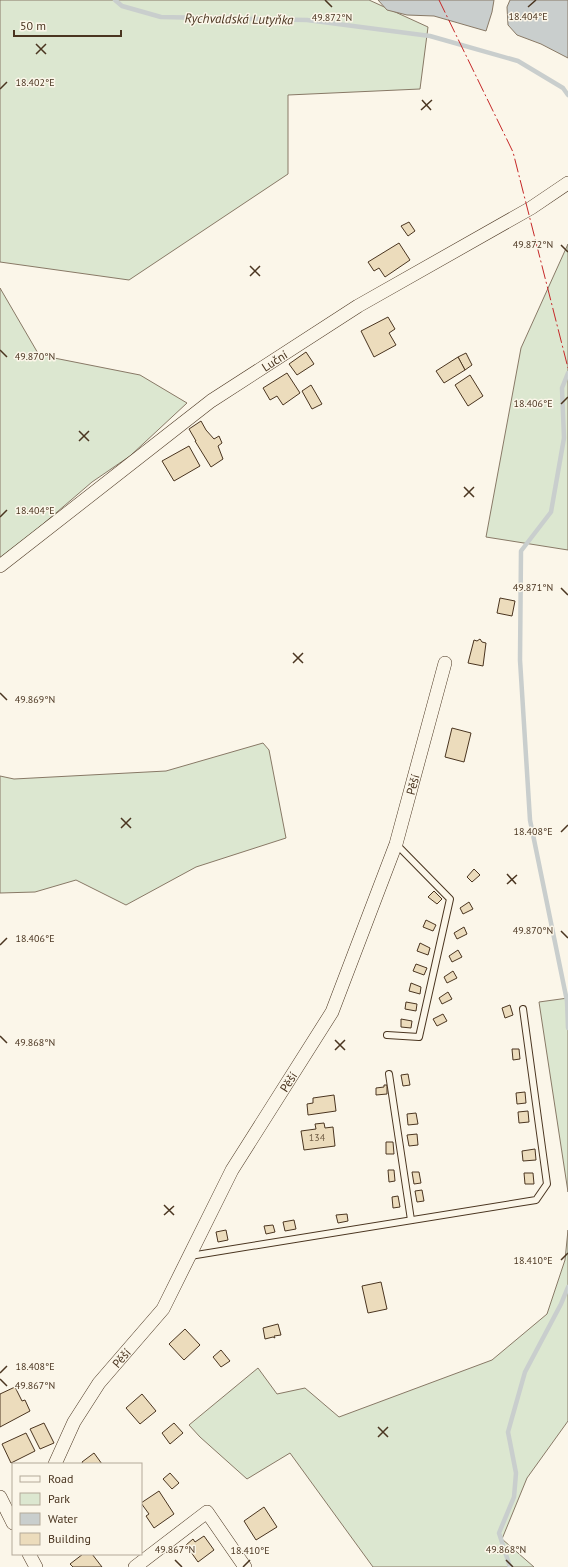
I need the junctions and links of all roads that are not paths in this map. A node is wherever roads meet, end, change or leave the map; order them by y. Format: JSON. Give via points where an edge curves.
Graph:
{"nodes":[{"id":1,"x":568,"y":183,"type":"edge"},
{"id":2,"x":0,"y":566,"type":"edge"},
{"id":3,"x":445,"y":664,"type":"dead end"},
{"id":4,"x":396,"y":844,"type":"junction"},
{"id":5,"x":523,"y":1009,"type":"dead end"},
{"id":6,"x":387,"y":1035,"type":"dead end"},
{"id":7,"x":389,"y":1074,"type":"dead end"},
{"id":8,"x":411,"y":1220,"type":"junction"},
{"id":9,"x":188,"y":1256,"type":"junction"},
{"id":10,"x":55,"y":1463,"type":"edge"},
{"id":11,"x":0,"y":1497,"type":"edge"},
{"id":12,"x":12,"y":1521,"type":"edge"},
{"id":13,"x":30,"y":1555,"type":"edge"},
{"id":14,"x":36,"y":1567,"type":"edge"},
{"id":15,"x":135,"y":1567,"type":"edge"},
{"id":16,"x":245,"y":1567,"type":"edge"}],
"edges":[{"from":1,"to":2,"type":"street","name":"Luční","via":[[531,208],[358,306],[211,402]]},
{"from":3,"to":4,"type":"street","name":"Pěší"},
{"from":4,"to":6,"type":"lane","via":[[450,899],[419,1037]]},
{"from":4,"to":9,"type":"street","name":"Pěší","via":[[332,1012],[232,1170]]},
{"from":5,"to":8,"type":"lane","via":[[547,1184],[536,1200]]},
{"from":7,"to":8,"type":"lane"},
{"from":8,"to":9,"type":"lane"},
{"from":9,"to":10,"type":"street","name":"Pěší","via":[[162,1308],[99,1383],[74,1422]]},
{"from":11,"to":12,"type":"street"},
{"from":13,"to":14,"type":"street"},
{"from":15,"to":16,"type":"street","via":[[207,1512]]}]}
